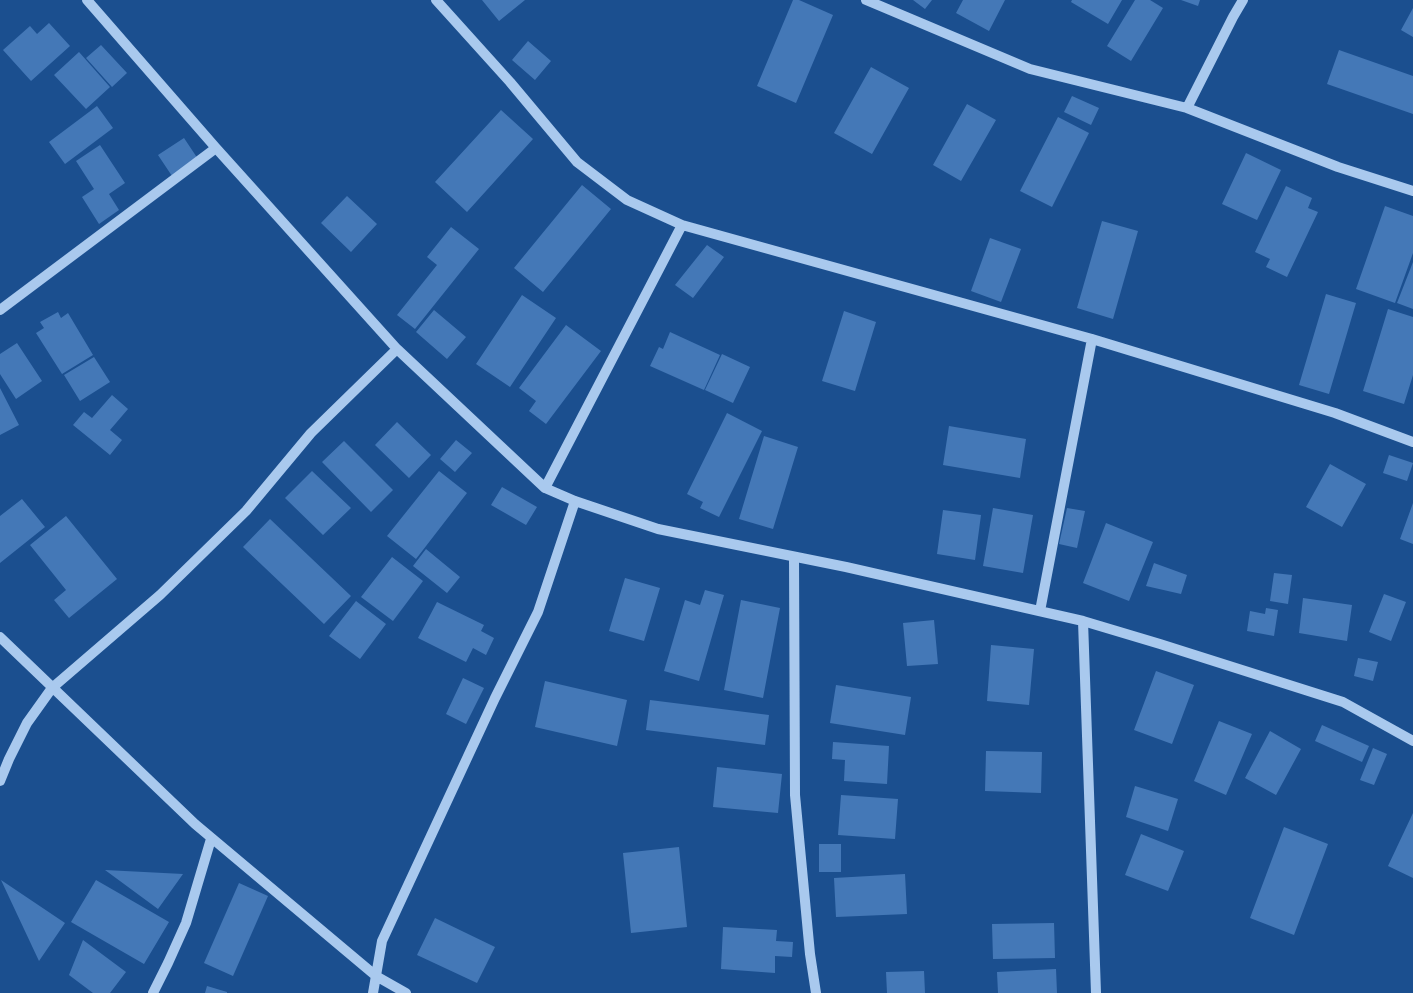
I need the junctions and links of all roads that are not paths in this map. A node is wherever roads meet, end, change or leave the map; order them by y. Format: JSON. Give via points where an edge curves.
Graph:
{"nodes":[{"id":1,"x":87,"y":0,"type":"edge"},
{"id":2,"x":436,"y":0,"type":"edge"},
{"id":3,"x":866,"y":0,"type":"edge"},
{"id":4,"x":1243,"y":0,"type":"edge"},
{"id":5,"x":1187,"y":108,"type":"junction"},
{"id":6,"x":216,"y":148,"type":"junction"},
{"id":7,"x":1413,"y":190,"type":"edge"},
{"id":8,"x":682,"y":225,"type":"junction"},
{"id":9,"x":0,"y":310,"type":"edge"},
{"id":10,"x":1092,"y":339,"type":"junction"},
{"id":11,"x":397,"y":350,"type":"junction"},
{"id":12,"x":1413,"y":442,"type":"edge"},
{"id":13,"x":545,"y":488,"type":"junction"},
{"id":14,"x":575,"y":501,"type":"junction"},
{"id":15,"x":794,"y":557,"type":"junction"},
{"id":16,"x":1040,"y":611,"type":"junction"},
{"id":17,"x":1083,"y":621,"type":"junction"},
{"id":18,"x":0,"y":637,"type":"edge"},
{"id":19,"x":52,"y":688,"type":"junction"},
{"id":20,"x":1413,"y":741,"type":"edge"},
{"id":21,"x":0,"y":781,"type":"edge"},
{"id":22,"x":211,"y":838,"type":"junction"},
{"id":23,"x":376,"y":976,"type":"junction"},
{"id":24,"x":153,"y":993,"type":"edge"},
{"id":25,"x":373,"y":993,"type":"edge"},
{"id":26,"x":406,"y":993,"type":"edge"},
{"id":27,"x":816,"y":993,"type":"edge"},
{"id":28,"x":1096,"y":993,"type":"edge"}],
"edges":[{"from":1,"to":6,"type":"street"},
{"from":2,"to":8,"type":"street","via":[[577,162],[627,200]]},
{"from":3,"to":5,"type":"street","via":[[1030,69]]},
{"from":4,"to":5,"type":"street"},
{"from":5,"to":7,"type":"street","via":[[1338,168]]},
{"from":6,"to":9,"type":"street"},
{"from":6,"to":11,"type":"street"},
{"from":8,"to":10,"type":"street"},
{"from":8,"to":13,"type":"street"},
{"from":10,"to":12,"type":"street","via":[[1335,413]]},
{"from":10,"to":16,"type":"street"},
{"from":11,"to":13,"type":"street"},
{"from":11,"to":19,"type":"street","via":[[311,433],[246,511],[160,596]]},
{"from":13,"to":14,"type":"street"},
{"from":14,"to":15,"type":"street","via":[[658,529]]},
{"from":14,"to":23,"type":"street","via":[[538,612],[382,942]]},
{"from":15,"to":16,"type":"street"},
{"from":15,"to":27,"type":"street","via":[[795,795]]},
{"from":16,"to":17,"type":"street"},
{"from":17,"to":20,"type":"street","via":[[1342,702]]},
{"from":17,"to":28,"type":"street"},
{"from":18,"to":19,"type":"street"},
{"from":19,"to":21,"type":"street","via":[[27,723]]},
{"from":19,"to":22,"type":"street"},
{"from":22,"to":23,"type":"street"},
{"from":22,"to":24,"type":"street","via":[[186,923]]},
{"from":23,"to":25,"type":"street"},
{"from":23,"to":26,"type":"street"}]}
